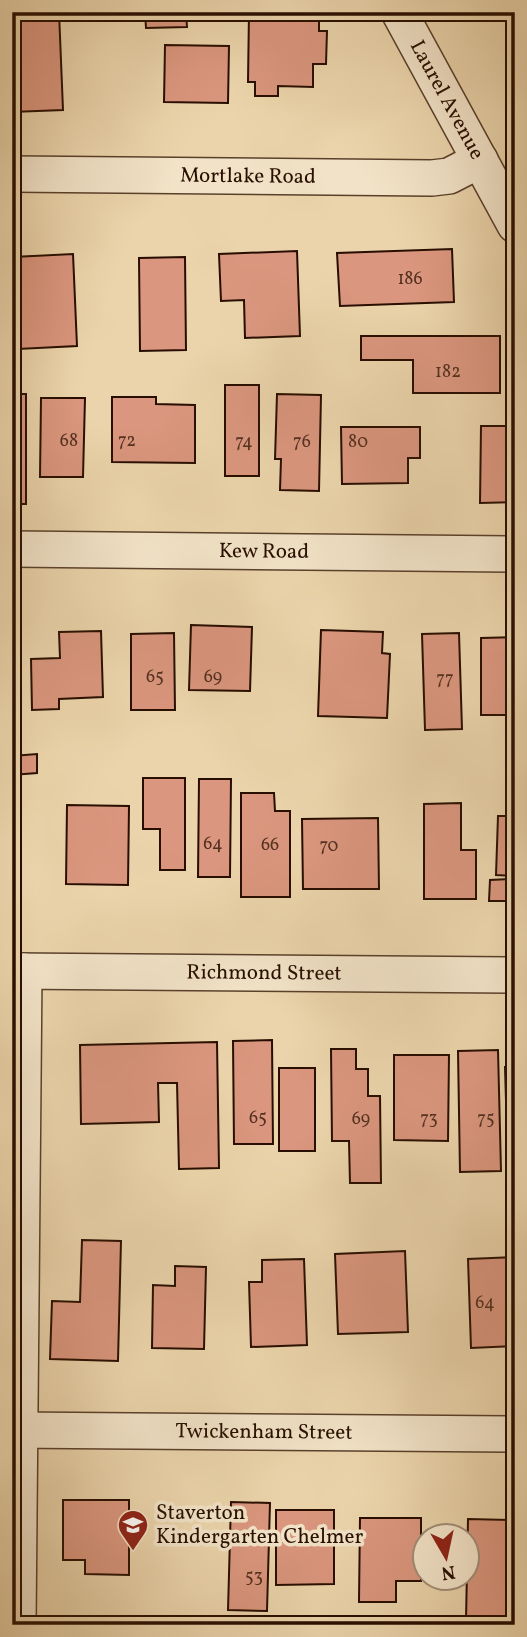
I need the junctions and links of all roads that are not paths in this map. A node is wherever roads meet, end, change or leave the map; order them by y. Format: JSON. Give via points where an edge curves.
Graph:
{"nodes":[{"id":1,"x":400,"y":12,"type":"edge"},
{"id":2,"x":480,"y":160,"type":"junction"},
{"id":3,"x":12,"y":174,"type":"edge"},
{"id":4,"x":515,"y":225,"type":"edge"},
{"id":5,"x":12,"y":550,"type":"edge"},
{"id":6,"x":515,"y":554,"type":"edge"},
{"id":7,"x":18,"y":971,"type":"edge"},
{"id":8,"x":515,"y":975,"type":"edge"},
{"id":9,"x":16,"y":1430,"type":"edge"},
{"id":10,"x":515,"y":1434,"type":"edge"},
{"id":11,"x":18,"y":1625,"type":"edge"}],
"edges":[{"from":1,"to":2,"type":"street","name":"Laurel Avenue"},
{"from":2,"to":3,"type":"street","name":"Mortlake Road","via":[[449,176],[432,178]]},
{"from":2,"to":4,"type":"street","name":"Laurel Avenue"},
{"from":5,"to":6,"type":"street","name":"Kew Road"},
{"from":7,"to":8,"type":"street","name":"Richmond Street"},
{"from":7,"to":9,"type":"street"},
{"from":9,"to":10,"type":"street","name":"Twickenham Street"},
{"from":9,"to":11,"type":"street"}]}
